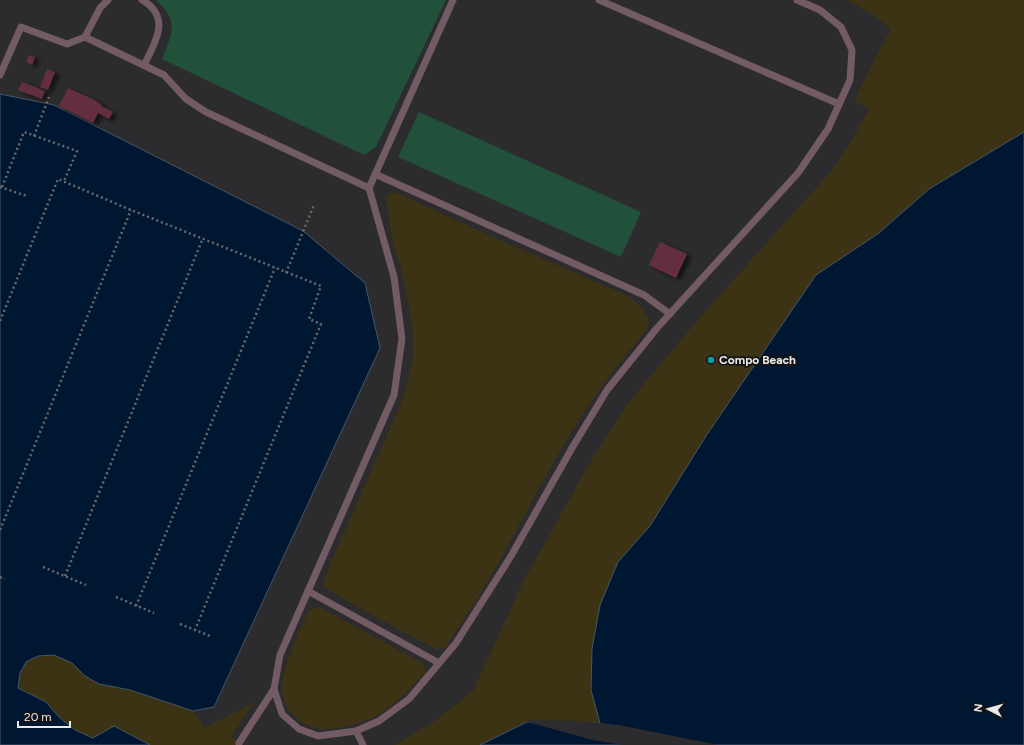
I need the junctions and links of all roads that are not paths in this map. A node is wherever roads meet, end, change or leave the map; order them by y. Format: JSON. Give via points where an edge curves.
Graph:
{"nodes":[{"id":1,"x":108,"y":0,"type":"edge"},
{"id":2,"x":142,"y":0,"type":"edge"},
{"id":3,"x":453,"y":0,"type":"edge"},
{"id":4,"x":599,"y":0,"type":"edge"},
{"id":5,"x":797,"y":0,"type":"edge"},
{"id":6,"x":85,"y":37,"type":"junction"},
{"id":7,"x":144,"y":65,"type":"junction"},
{"id":8,"x":0,"y":75,"type":"edge"},
{"id":9,"x":839,"y":104,"type":"junction"},
{"id":10,"x":375,"y":174,"type":"junction"},
{"id":11,"x":369,"y":188,"type":"junction"},
{"id":12,"x":670,"y":314,"type":"junction"},
{"id":13,"x":308,"y":590,"type":"junction"},
{"id":14,"x":439,"y":663,"type":"junction"},
{"id":15,"x":274,"y":689,"type":"junction"},
{"id":16,"x":356,"y":731,"type":"junction"},
{"id":17,"x":239,"y":743,"type":"dead end"},
{"id":18,"x":363,"y":745,"type":"edge"}],
"edges":[{"from":1,"to":6,"type":"lane","via":[[100,8]]},
{"from":2,"to":7,"type":"lane","via":[[155,11],[159,22],[157,39]]},
{"from":3,"to":10,"type":"lane"},
{"from":4,"to":9,"type":"lane"},
{"from":5,"to":9,"type":"lane","via":[[820,10],[841,27],[852,50],[850,80]]},
{"from":6,"to":7,"type":"lane"},
{"from":6,"to":8,"type":"lane","via":[[67,44],[21,27]]},
{"from":7,"to":11,"type":"lane","via":[[164,75],[186,99],[206,112]]},
{"from":9,"to":12,"type":"lane","via":[[828,129],[798,173]]},
{"from":10,"to":11,"type":"lane"},
{"from":10,"to":12,"type":"lane","via":[[644,295]]},
{"from":11,"to":13,"type":"lane","via":[[394,277],[402,339],[394,395]]},
{"from":12,"to":14,"type":"lane","via":[[607,390],[511,556],[456,643]]},
{"from":13,"to":14,"type":"lane"},
{"from":13,"to":15,"type":"lane","via":[[280,655]]},
{"from":14,"to":16,"type":"lane","via":[[409,699],[379,722]]},
{"from":15,"to":16,"type":"lane","via":[[282,714],[299,729],[318,736]]},
{"from":15,"to":17,"type":"lane"},
{"from":16,"to":18,"type":"lane"}]}
